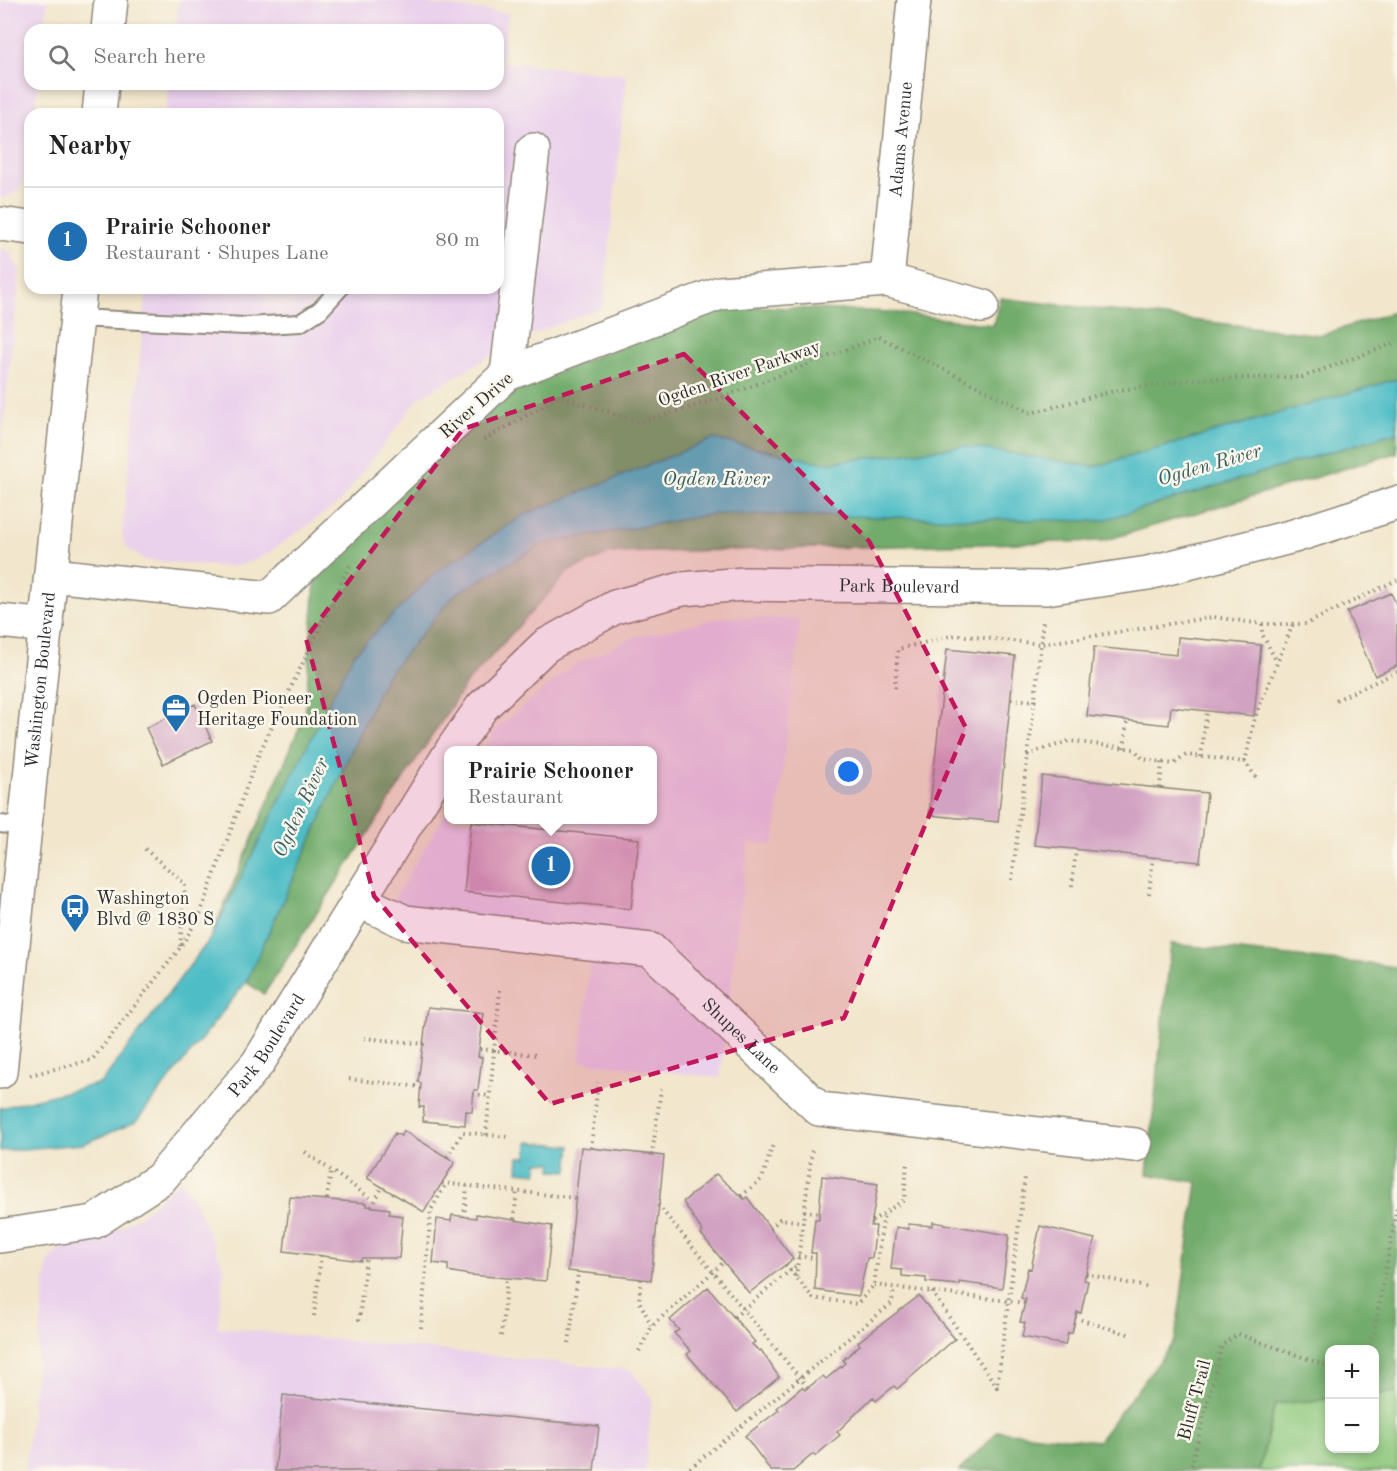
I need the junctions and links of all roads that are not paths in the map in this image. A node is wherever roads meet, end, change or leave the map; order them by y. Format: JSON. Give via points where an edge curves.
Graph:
{"nodes":[{"id":1,"x":111,"y":0,"type":"edge"},
{"id":2,"x":914,"y":0,"type":"edge"},
{"id":3,"x":109,"y":24,"type":"edge"},
{"id":4,"x":101,"y":90,"type":"edge"},
{"id":5,"x":100,"y":108,"type":"edge"},
{"id":6,"x":533,"y":150,"type":"dead end"},
{"id":7,"x":0,"y":224,"type":"edge"},
{"id":8,"x":24,"y":227,"type":"edge"},
{"id":9,"x":887,"y":280,"type":"junction"},
{"id":10,"x":335,"y":294,"type":"edge"},
{"id":11,"x":79,"y":303,"type":"edge"},
{"id":12,"x":982,"y":306,"type":"dead end"},
{"id":13,"x":507,"y":374,"type":"junction"},
{"id":14,"x":1397,"y":503,"type":"edge"},
{"id":15,"x":52,"y":575,"type":"junction"},
{"id":16,"x":0,"y":621,"type":"edge"},
{"id":17,"x":47,"y":626,"type":"junction"},
{"id":18,"x":455,"y":746,"type":"edge"},
{"id":19,"x":444,"y":762,"type":"edge"},
{"id":20,"x":13,"y":826,"type":"edge"},
{"id":21,"x":358,"y":900,"type":"junction"},
{"id":22,"x":9,"y":1065,"type":"edge"},
{"id":23,"x":1135,"y":1145,"type":"dead end"},
{"id":24,"x":0,"y":1236,"type":"edge"}],
"edges":[{"from":1,"to":3,"type":"street"},
{"from":2,"to":9,"type":"street","name":"Adams Avenue"},
{"from":4,"to":5,"type":"street"},
{"from":6,"to":13,"type":"street"},
{"from":7,"to":8,"type":"street"},
{"from":9,"to":12,"type":"street","name":"River Drive"},
{"from":9,"to":13,"type":"street","name":"River Drive","via":[[720,293]]},
{"from":10,"to":11,"type":"lane","via":[[300,323],[245,326]]},
{"from":11,"to":15,"type":"street","name":"Washington Boulevard"},
{"from":13,"to":15,"type":"street","name":"River Drive","via":[[269,598]]},
{"from":14,"to":18,"type":"street","name":"Park Boulevard","via":[[1294,536],[1148,573],[1046,588],[745,584],[682,590],[615,607],[545,646],[482,707]]},
{"from":15,"to":17,"type":"street","name":"Washington Boulevard"},
{"from":16,"to":17,"type":"street"},
{"from":17,"to":20,"type":"street","name":"Washington Boulevard"},
{"from":19,"to":21,"type":"street","name":"Park Boulevard"},
{"from":20,"to":22,"type":"street","name":"Washington Boulevard"},
{"from":21,"to":23,"type":"street","name":"Shupes Lane","via":[[405,922],[651,950],[819,1109]]},
{"from":21,"to":24,"type":"street","name":"Park Boulevard","via":[[258,1063],[160,1179],[94,1222]]}]}
